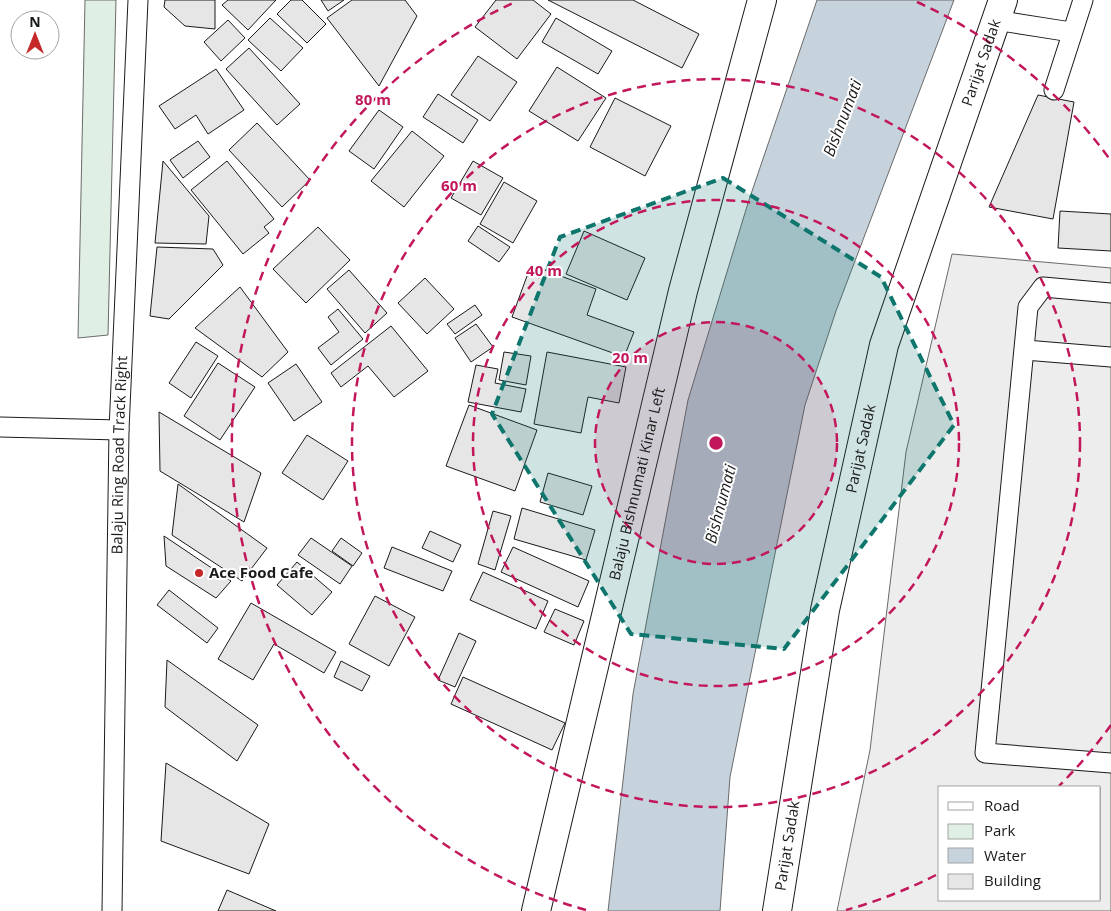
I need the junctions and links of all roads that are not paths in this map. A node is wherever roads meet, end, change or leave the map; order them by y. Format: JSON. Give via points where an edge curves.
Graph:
{"nodes":[{"id":1,"x":138,"y":0,"type":"edge"},
{"id":2,"x":762,"y":0,"type":"edge"},
{"id":3,"x":1083,"y":0,"type":"edge"},
{"id":4,"x":999,"y":10,"type":"edge"},
{"id":5,"x":1071,"y":32,"type":"junction"},
{"id":6,"x":1054,"y":90,"type":"dead end"},
{"id":7,"x":1111,"y":292,"type":"edge"},
{"id":8,"x":1025,"y":350,"type":"junction"},
{"id":9,"x":1111,"y":357,"type":"edge"},
{"id":10,"x":0,"y":427,"type":"edge"},
{"id":11,"x":120,"y":430,"type":"junction"},
{"id":12,"x":1111,"y":763,"type":"edge"},
{"id":13,"x":112,"y":911,"type":"edge"},
{"id":14,"x":536,"y":911,"type":"edge"},
{"id":15,"x":777,"y":911,"type":"edge"}],
"edges":[{"from":1,"to":11,"type":"lane","name":"Balaju Ring Road Track Right"},
{"from":2,"to":14,"type":"street","name":"Balaju Bishnumati Kinar Left","via":[[683,290]]},
{"from":3,"to":5,"type":"lane"},
{"from":4,"to":5,"type":"lane"},
{"from":4,"to":15,"type":"street","name":"Parijat Sadak","via":[[884,345],[825,610]]},
{"from":5,"to":6,"type":"lane"},
{"from":7,"to":8,"type":"lane","via":[[1043,287],[1028,307]]},
{"from":8,"to":9,"type":"lane"},
{"from":8,"to":12,"type":"lane","via":[[985,753]]},
{"from":10,"to":11,"type":"lane"},
{"from":11,"to":13,"type":"lane","name":"Balaju Ring Road Track Right"}]}
